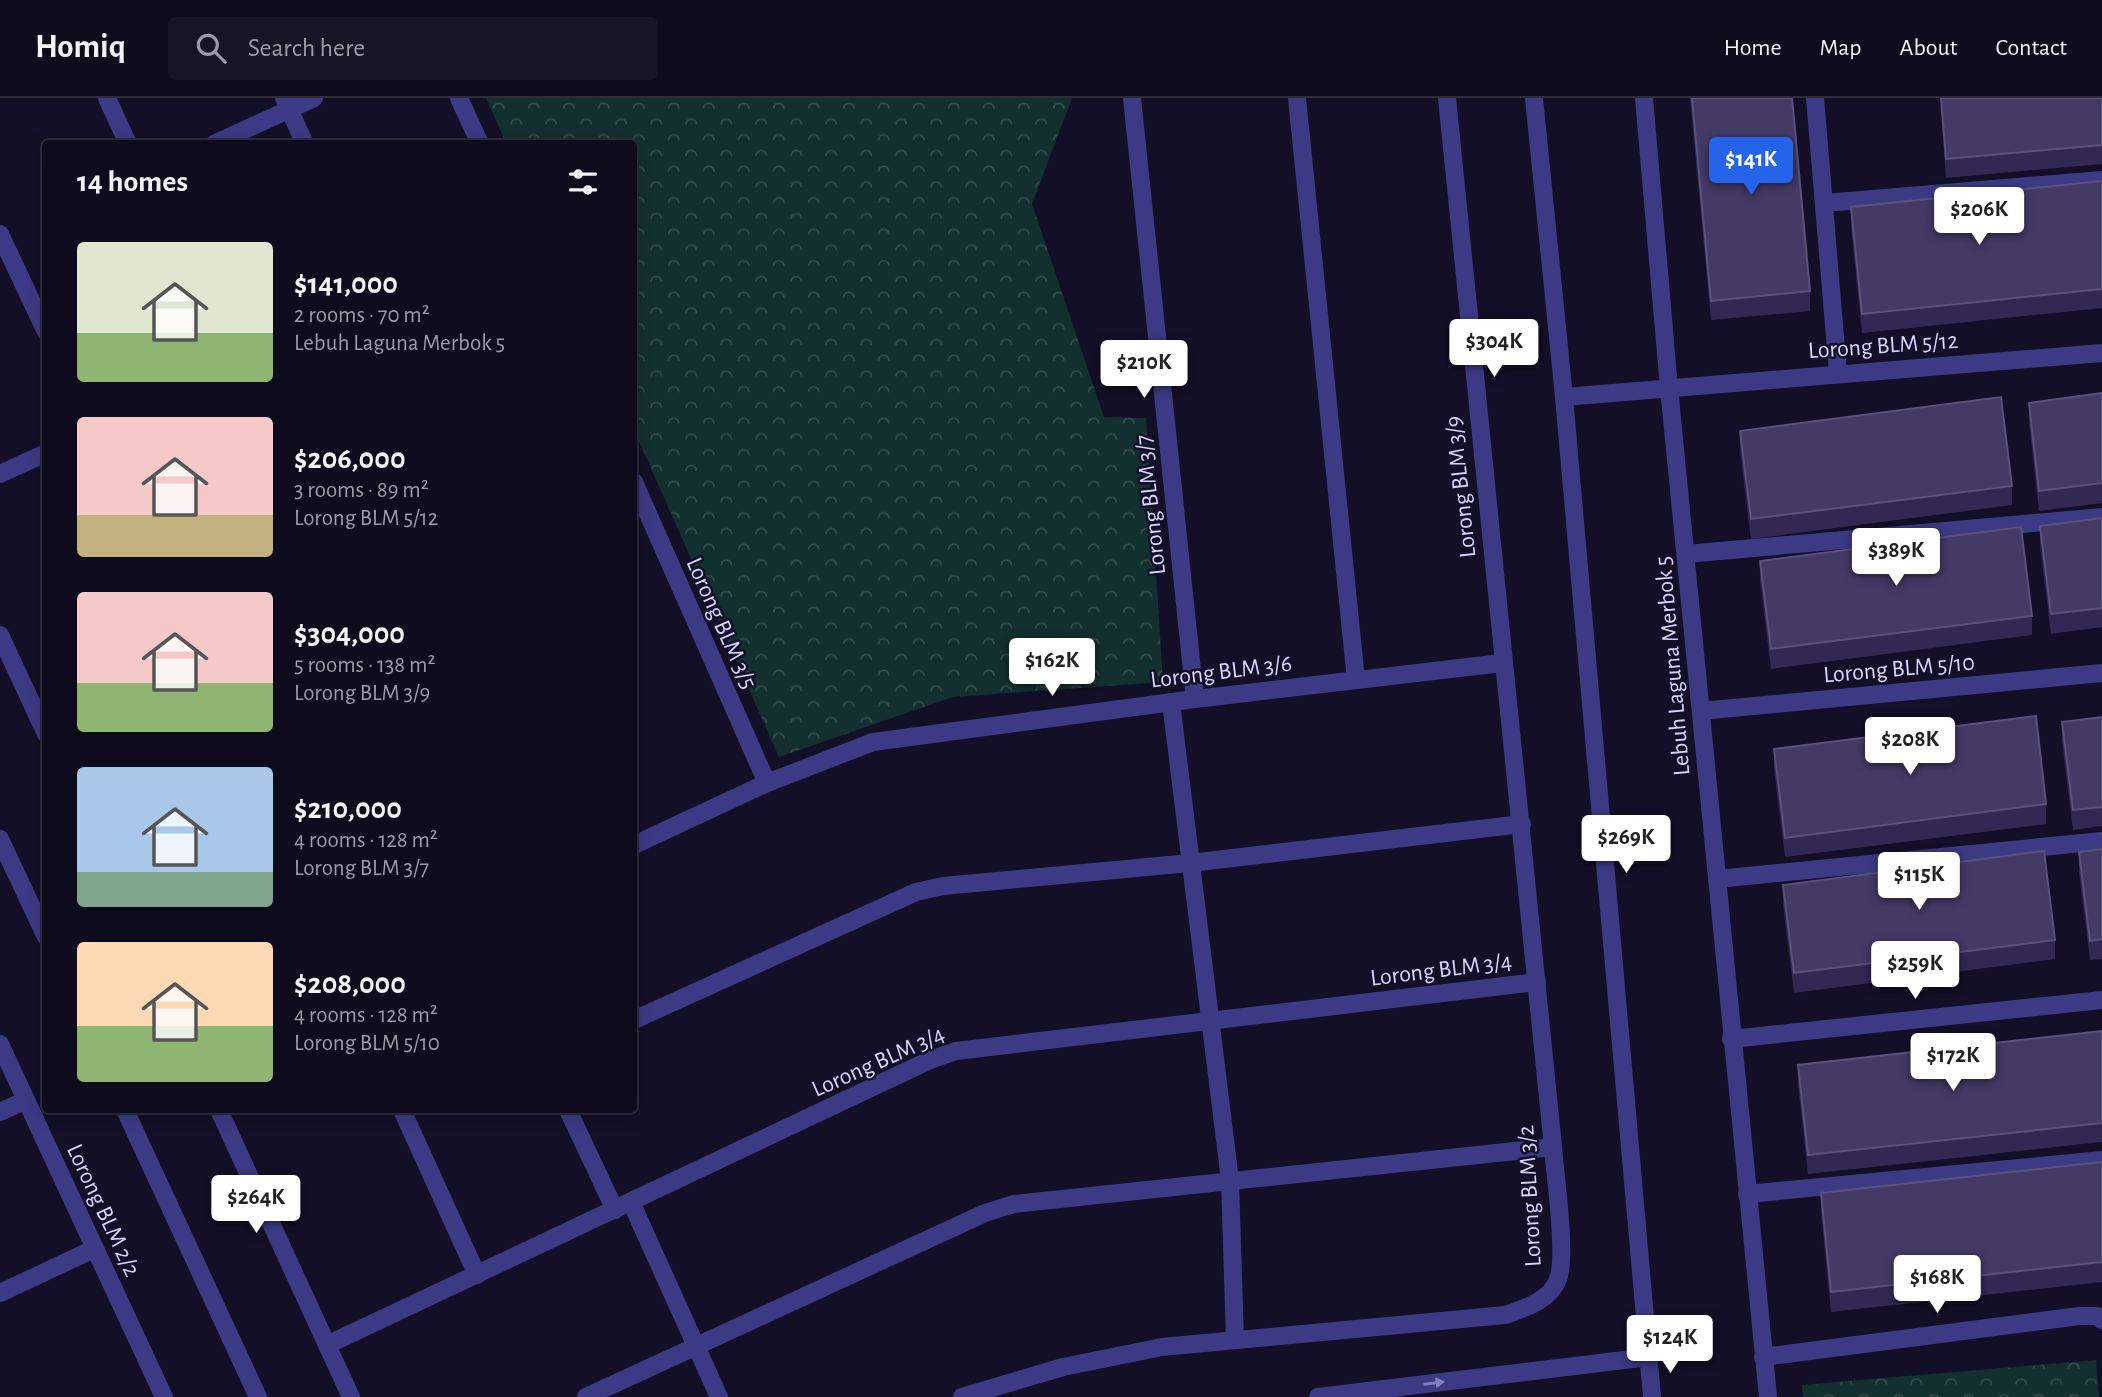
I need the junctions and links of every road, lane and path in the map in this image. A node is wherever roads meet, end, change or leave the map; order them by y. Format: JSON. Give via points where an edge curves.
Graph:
{"nodes":[{"id":1,"x":107,"y":98,"type":"edge"},
{"id":2,"x":314,"y":98,"type":"edge"},
{"id":3,"x":459,"y":98,"type":"edge"},
{"id":4,"x":1132,"y":98,"type":"edge"},
{"id":5,"x":1297,"y":98,"type":"edge"},
{"id":6,"x":1447,"y":98,"type":"edge"},
{"id":7,"x":1534,"y":98,"type":"edge"},
{"id":8,"x":1644,"y":98,"type":"edge"},
{"id":9,"x":1815,"y":98,"type":"edge"},
{"id":10,"x":287,"y":104,"type":"edge"},
{"id":11,"x":126,"y":140,"type":"edge"},
{"id":12,"x":221,"y":140,"type":"edge"},
{"id":13,"x":303,"y":140,"type":"edge"},
{"id":14,"x":478,"y":140,"type":"edge"},
{"id":15,"x":2102,"y":180,"type":"edge"},
{"id":16,"x":1825,"y":203,"type":"junction"},
{"id":17,"x":0,"y":234,"type":"edge"},
{"id":18,"x":42,"y":323,"type":"edge"},
{"id":19,"x":2102,"y":352,"type":"edge"},
{"id":20,"x":1839,"y":373,"type":"junction"},
{"id":21,"x":1668,"y":388,"type":"junction"},
{"id":22,"x":1564,"y":397,"type":"junction"},
{"id":23,"x":42,"y":455,"type":"edge"},
{"id":24,"x":0,"y":474,"type":"edge"},
{"id":25,"x":637,"y":489,"type":"edge"},
{"id":26,"x":2102,"y":517,"type":"edge"},
{"id":27,"x":1686,"y":554,"type":"junction"},
{"id":28,"x":0,"y":635,"type":"edge"},
{"id":29,"x":1502,"y":663,"type":"junction"},
{"id":30,"x":2102,"y":674,"type":"edge"},
{"id":31,"x":1356,"y":680,"type":"junction"},
{"id":32,"x":1195,"y":698,"type":"junction"},
{"id":33,"x":1171,"y":702,"type":"junction"},
{"id":34,"x":1701,"y":711,"type":"junction"},
{"id":35,"x":42,"y":725,"type":"edge"},
{"id":36,"x":767,"y":783,"type":"junction"},
{"id":37,"x":1522,"y":824,"type":"junction"},
{"id":38,"x":0,"y":839,"type":"edge"},
{"id":39,"x":2102,"y":841,"type":"edge"},
{"id":40,"x":637,"y":844,"type":"edge"},
{"id":41,"x":1190,"y":863,"type":"junction"},
{"id":42,"x":1717,"y":879,"type":"junction"},
{"id":43,"x":42,"y":928,"type":"edge"},
{"id":44,"x":1537,"y":982,"type":"junction"},
{"id":45,"x":2102,"y":1000,"type":"edge"},
{"id":46,"x":637,"y":1019,"type":"edge"},
{"id":47,"x":1208,"y":1020,"type":"junction"},
{"id":48,"x":1731,"y":1040,"type":"junction"},
{"id":49,"x":0,"y":1044,"type":"edge"},
{"id":50,"x":26,"y":1100,"type":"junction"},
{"id":51,"x":0,"y":1112,"type":"edge"},
{"id":52,"x":126,"y":1113,"type":"edge"},
{"id":53,"x":220,"y":1113,"type":"edge"},
{"id":54,"x":403,"y":1113,"type":"edge"},
{"id":55,"x":569,"y":1113,"type":"edge"},
{"id":56,"x":1553,"y":1147,"type":"junction"},
{"id":57,"x":2102,"y":1160,"type":"edge"},
{"id":58,"x":1230,"y":1180,"type":"junction"},
{"id":59,"x":1747,"y":1194,"type":"junction"},
{"id":60,"x":631,"y":1202,"type":"junction"},
{"id":61,"x":615,"y":1210,"type":"junction"},
{"id":62,"x":94,"y":1249,"type":"junction"},
{"id":63,"x":477,"y":1275,"type":"junction"},
{"id":64,"x":0,"y":1293,"type":"edge"},
{"id":65,"x":2102,"y":1320,"type":"edge"},
{"id":66,"x":1235,"y":1340,"type":"junction"},
{"id":67,"x":327,"y":1345,"type":"junction"},
{"id":68,"x":695,"y":1345,"type":"junction"},
{"id":69,"x":1649,"y":1357,"type":"junction"},
{"id":70,"x":1763,"y":1357,"type":"junction"},
{"id":71,"x":164,"y":1397,"type":"edge"},
{"id":72,"x":258,"y":1397,"type":"edge"},
{"id":73,"x":352,"y":1397,"type":"edge"},
{"id":74,"x":586,"y":1397,"type":"edge"},
{"id":75,"x":719,"y":1397,"type":"edge"},
{"id":76,"x":961,"y":1397,"type":"edge"},
{"id":77,"x":1318,"y":1397,"type":"edge"},
{"id":78,"x":1653,"y":1397,"type":"edge"},
{"id":79,"x":1768,"y":1397,"type":"edge"}],
"edges":[{"from":1,"to":11,"type":"street"},
{"from":2,"to":10,"type":"street"},
{"from":3,"to":14,"type":"street"},
{"from":4,"to":32,"type":"street","name":"Lorong BLM 3/7"},
{"from":5,"to":31,"type":"street"},
{"from":6,"to":29,"type":"street","name":"Lorong BLM 3/9"},
{"from":7,"to":22,"type":"street"},
{"from":8,"to":21,"type":"street","name":"Lebuh Laguna Merbok 5"},
{"from":9,"to":16,"type":"street"},
{"from":10,"to":12,"type":"street"},
{"from":10,"to":13,"type":"street"},
{"from":15,"to":16,"type":"street"},
{"from":16,"to":20,"type":"street"},
{"from":17,"to":18,"type":"street"},
{"from":19,"to":20,"type":"street","name":"Lorong BLM 5/12"},
{"from":20,"to":21,"type":"street","name":"Lorong BLM 5/12"},
{"from":21,"to":22,"type":"street","name":"Lorong BLM 5/12"},
{"from":21,"to":27,"type":"street","name":"Lebuh Laguna Merbok 5"},
{"from":22,"to":69,"type":"street"},
{"from":23,"to":24,"type":"street"},
{"from":25,"to":36,"type":"street","name":"Lorong BLM 3/5"},
{"from":26,"to":27,"type":"street"},
{"from":27,"to":34,"type":"street","name":"Lebuh Laguna Merbok 5"},
{"from":28,"to":35,"type":"street"},
{"from":29,"to":31,"type":"street","name":"Lorong BLM 3/6"},
{"from":29,"to":37,"type":"street","name":"Lorong BLM 3/2"},
{"from":30,"to":34,"type":"street","name":"Lorong BLM 5/10"},
{"from":31,"to":32,"type":"street","name":"Lorong BLM 3/6"},
{"from":32,"to":33,"type":"street","name":"Lorong BLM 3/6"},
{"from":33,"to":36,"type":"street","name":"Lorong BLM 3/6","via":[[873,742]]},
{"from":33,"to":41,"type":"street"},
{"from":34,"to":42,"type":"street","name":"Lebuh Laguna Merbok 5"},
{"from":36,"to":40,"type":"street","name":"Lorong BLM 3/6"},
{"from":37,"to":41,"type":"street"},
{"from":37,"to":44,"type":"street","name":"Lorong BLM 3/2"},
{"from":38,"to":43,"type":"street"},
{"from":39,"to":42,"type":"street"},
{"from":41,"to":46,"type":"street","via":[[916,892]]},
{"from":41,"to":47,"type":"street"},
{"from":42,"to":48,"type":"street","name":"Lebuh Laguna Merbok 5"},
{"from":44,"to":47,"type":"street","name":"Lorong BLM 3/4"},
{"from":44,"to":56,"type":"street","name":"Lorong BLM 3/2"},
{"from":45,"to":48,"type":"street"},
{"from":47,"to":58,"type":"street"},
{"from":47,"to":60,"type":"street","name":"Lorong BLM 3/4","via":[[956,1051]]},
{"from":48,"to":59,"type":"street","name":"Lebuh Laguna Merbok 5"},
{"from":49,"to":50,"type":"street","name":"Lorong BLM 2/2"},
{"from":50,"to":51,"type":"street"},
{"from":50,"to":62,"type":"street","name":"Lorong BLM 2/2"},
{"from":52,"to":72,"type":"street"},
{"from":53,"to":67,"type":"street"},
{"from":54,"to":63,"type":"street"},
{"from":55,"to":61,"type":"street"},
{"from":56,"to":58,"type":"street"},
{"from":56,"to":66,"type":"street","name":"Lorong BLM 3/2","via":[[1558,1279],[1530,1307],[1505,1315]]},
{"from":57,"to":59,"type":"street"},
{"from":58,"to":66,"type":"street"},
{"from":58,"to":68,"type":"street","via":[[1014,1203]]},
{"from":59,"to":70,"type":"street","name":"Lebuh Laguna Merbok 5"},
{"from":60,"to":61,"type":"street","name":"Lorong BLM 3/4"},
{"from":60,"to":68,"type":"street"},
{"from":61,"to":63,"type":"street","name":"Lorong BLM 3/4"},
{"from":62,"to":64,"type":"street"},
{"from":62,"to":71,"type":"street","name":"Lorong BLM 2/2"},
{"from":63,"to":67,"type":"street","name":"Lorong BLM 3/4"},
{"from":65,"to":70,"type":"street","via":[[2079,1316]]},
{"from":66,"to":76,"type":"street","name":"Lorong BLM 3/2","via":[[1121,1354]]},
{"from":67,"to":73,"type":"street"},
{"from":68,"to":74,"type":"street"},
{"from":68,"to":75,"type":"street"},
{"from":77,"to":69,"type":"street","one_way":true},
{"from":69,"to":78,"type":"street"},
{"from":70,"to":79,"type":"street","name":"Lebuh Laguna Merbok 5"}]}
